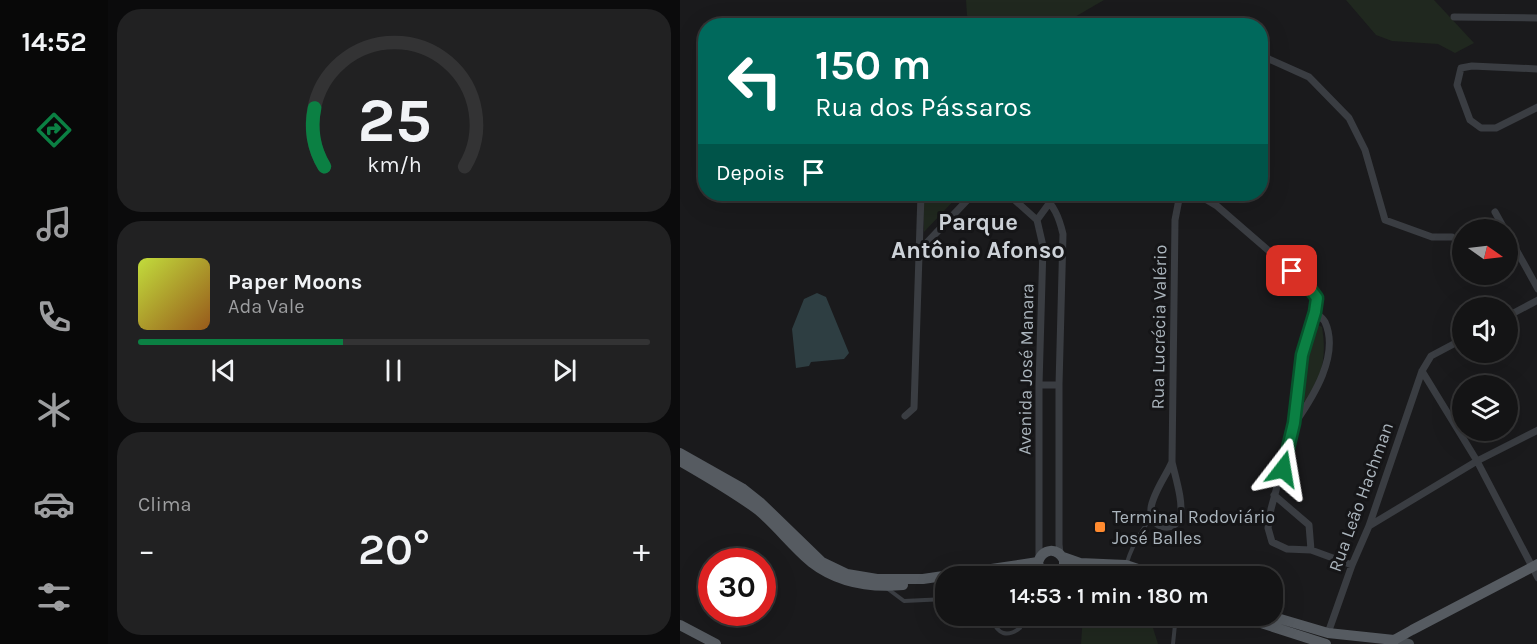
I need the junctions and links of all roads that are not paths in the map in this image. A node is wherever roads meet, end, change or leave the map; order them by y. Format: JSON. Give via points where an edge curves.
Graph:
{"nodes":[{"id":1,"x":1454,"y":17,"type":"dead end"},
{"id":2,"x":1538,"y":18,"type":"edge"},
{"id":3,"x":1268,"y":59,"type":"edge"},
{"id":4,"x":1538,"y":69,"type":"edge"},
{"id":5,"x":1538,"y":107,"type":"edge"},
{"id":6,"x":921,"y":201,"type":"edge"},
{"id":7,"x":966,"y":201,"type":"edge"},
{"id":8,"x":1016,"y":201,"type":"edge"},
{"id":9,"x":1050,"y":201,"type":"joint"},
{"id":10,"x":1179,"y":201,"type":"edge"},
{"id":11,"x":1209,"y":201,"type":"edge"},
{"id":12,"x":1495,"y":212,"type":"dead end"},
{"id":13,"x":1499,"y":219,"type":"edge"},
{"id":14,"x":1037,"y":220,"type":"junction"},
{"id":15,"x":1452,"y":237,"type":"dead end"},
{"id":16,"x":919,"y":251,"type":"junction"},
{"id":17,"x":1518,"y":253,"type":"edge"},
{"id":18,"x":1538,"y":289,"type":"edge"},
{"id":19,"x":1538,"y":300,"type":"edge"},
{"id":20,"x":1518,"y":311,"type":"edge"},
{"id":21,"x":1315,"y":312,"type":"junction"},
{"id":22,"x":1452,"y":345,"type":"edge"},
{"id":23,"x":1422,"y":371,"type":"junction"},
{"id":24,"x":1039,"y":385,"type":"junction"},
{"id":25,"x":1059,"y":385,"type":"junction"},
{"id":26,"x":905,"y":416,"type":"dead end"},
{"id":27,"x":1294,"y":423,"type":"junction"},
{"id":28,"x":1538,"y":430,"type":"edge"},
{"id":29,"x":680,"y":453,"type":"edge"},
{"id":30,"x":680,"y":461,"type":"edge"},
{"id":31,"x":1477,"y":461,"type":"junction"},
{"id":32,"x":1172,"y":462,"type":"junction"},
{"id":33,"x":1274,"y":495,"type":"junction"},
{"id":34,"x":1152,"y":517,"type":"junction"},
{"id":35,"x":1369,"y":526,"type":"junction"},
{"id":36,"x":1311,"y":550,"type":"junction"},
{"id":37,"x":1062,"y":556,"type":"junction"},
{"id":38,"x":1352,"y":565,"type":"junction"},
{"id":39,"x":1534,"y":565,"type":"edge"},
{"id":40,"x":1041,"y":566,"type":"edge"},
{"id":41,"x":1042,"y":566,"type":"edge"},
{"id":42,"x":1064,"y":566,"type":"edge"},
{"id":43,"x":1097,"y":566,"type":"edge"},
{"id":44,"x":1127,"y":566,"type":"edge"},
{"id":45,"x":935,"y":578,"type":"edge"},
{"id":46,"x":1538,"y":578,"type":"edge"},
{"id":47,"x":935,"y":583,"type":"edge"},
{"id":48,"x":878,"y":587,"type":"junction"},
{"id":49,"x":935,"y":600,"type":"edge"},
{"id":50,"x":1283,"y":621,"type":"edge"},
{"id":51,"x":680,"y":625,"type":"edge"},
{"id":52,"x":996,"y":626,"type":"edge"},
{"id":53,"x":1020,"y":626,"type":"edge"},
{"id":54,"x":1175,"y":626,"type":"edge"},
{"id":55,"x":1280,"y":626,"type":"edge"},
{"id":56,"x":680,"y":632,"type":"edge"},
{"id":57,"x":1327,"y":638,"type":"edge"},
{"id":58,"x":1394,"y":642,"type":"edge"},
{"id":59,"x":701,"y":644,"type":"edge"},
{"id":60,"x":716,"y":644,"type":"edge"},
{"id":61,"x":1173,"y":644,"type":"edge"},
{"id":62,"x":1409,"y":644,"type":"edge"}],
"edges":[{"from":1,"to":2,"type":"street"},
{"from":3,"to":15,"type":"street","via":[[1309,78],[1349,118],[1366,150],[1385,220],[1432,237]]},
{"from":4,"to":5,"type":"street","via":[[1472,66],[1462,68],[1457,85],[1470,120],[1481,128],[1496,128]]},
{"from":6,"to":16,"type":"street"},
{"from":7,"to":16,"type":"street"},
{"from":8,"to":14,"type":"street"},
{"from":9,"to":14,"type":"street"},
{"from":9,"to":25,"type":"street","name":"Avenida José Manara","via":[[1063,234]]},
{"from":10,"to":32,"type":"street","name":"Rua Lucrécia Valério","via":[[1175,220]]},
{"from":11,"to":21,"type":"street","via":[[1305,282],[1317,298]]},
{"from":12,"to":13,"type":"street"},
{"from":14,"to":24,"type":"street","name":"Avenida José Manara","via":[[1043,246]]},
{"from":16,"to":26,"type":"street","via":[[914,408]]},
{"from":17,"to":18,"type":"street"},
{"from":19,"to":20,"type":"street"},
{"from":21,"to":27,"type":"street","via":[[1302,355]]},
{"from":21,"to":27,"type":"street","via":[[1325,321],[1329,350],[1312,400]]},
{"from":22,"to":23,"type":"street","via":[[1431,356]]},
{"from":23,"to":31,"type":"street"},
{"from":23,"to":35,"type":"street","name":"Rua Leão Hachman"},
{"from":24,"to":25,"type":"street"},
{"from":24,"to":40,"type":"street","name":"Avenida José Manara"},
{"from":25,"to":37,"type":"street","name":"Avenida José Manara"},
{"from":27,"to":33,"type":"street"},
{"from":28,"to":31,"type":"street"},
{"from":29,"to":45,"type":"main road","via":[[742,488],[822,562],[847,574],[877,579]]},
{"from":30,"to":48,"type":"main road","via":[[759,511],[811,562],[831,575]]},
{"from":31,"to":35,"type":"street"},
{"from":31,"to":39,"type":"street"},
{"from":32,"to":34,"type":"street","name":"Rua Lucrécia Valério","via":[[1151,508]]},
{"from":32,"to":34,"type":"street","name":"Rua Lucrécia Valério","via":[[1181,516],[1166,526],[1157,525]]},
{"from":33,"to":36,"type":"street","via":[[1309,525]]},
{"from":33,"to":36,"type":"street","via":[[1268,528],[1272,542],[1287,549]]},
{"from":34,"to":44,"type":"lane","via":[[1143,528]]},
{"from":35,"to":38,"type":"street","name":"Rua Leão Hachman"},
{"from":36,"to":38,"type":"street"},
{"from":37,"to":41,"type":"main road","via":[[1047,551]]},
{"from":37,"to":42,"type":"main road"},
{"from":37,"to":43,"type":"main road"},
{"from":38,"to":57,"type":"street","name":"Rua Leão Hachman"},
{"from":39,"to":46,"type":"street"},
{"from":39,"to":58,"type":"main road"},
{"from":47,"to":48,"type":"main road"},
{"from":48,"to":49,"type":"lane","via":[[890,590],[904,602]]},
{"from":50,"to":57,"type":"main road"},
{"from":51,"to":60,"type":"main road"},
{"from":52,"to":53,"type":"lane","via":[[1002,634],[1010,634]]},
{"from":54,"to":61,"type":"lane"},
{"from":55,"to":57,"type":"main road"},
{"from":56,"to":59,"type":"main road"},
{"from":57,"to":58,"type":"main road"},
{"from":58,"to":62,"type":"main road"}]}
